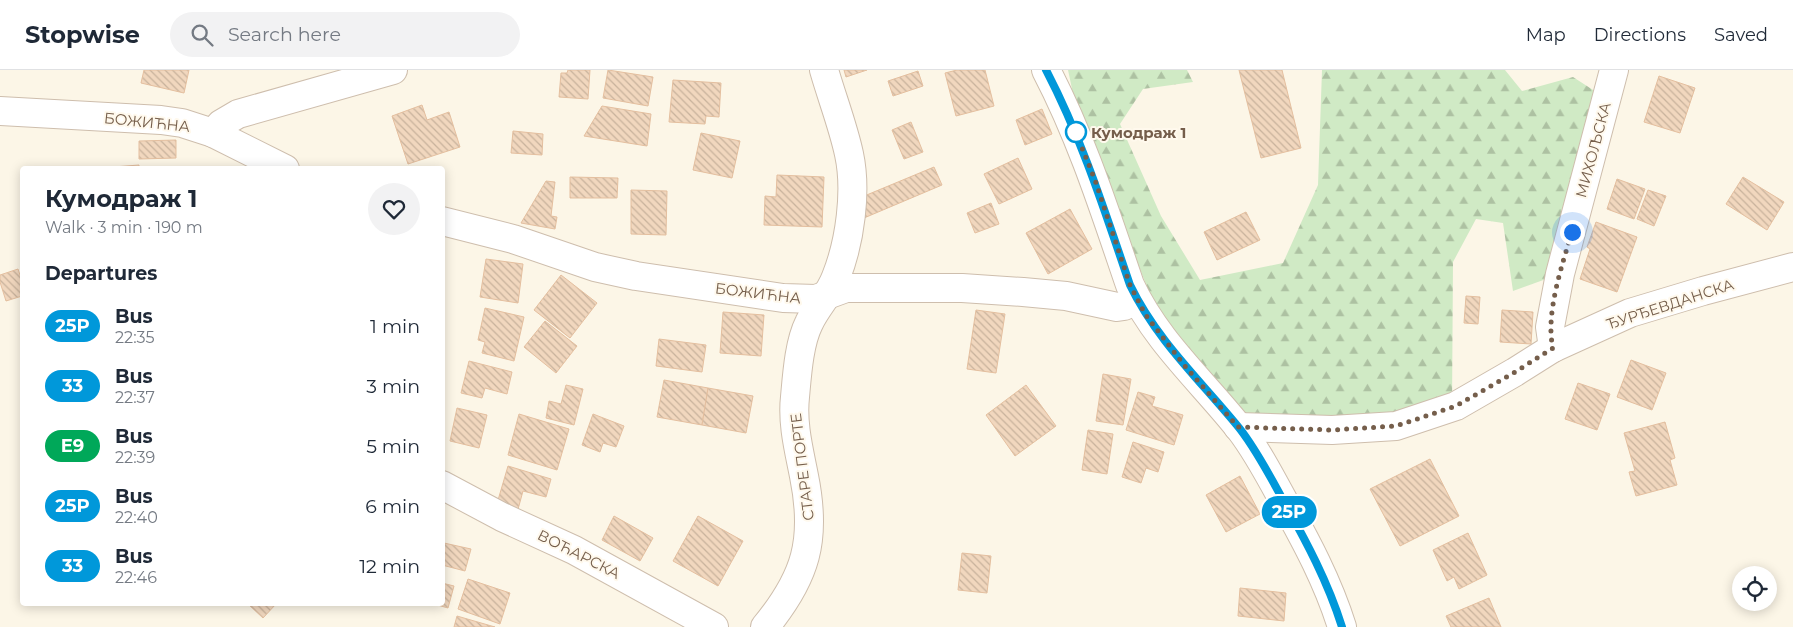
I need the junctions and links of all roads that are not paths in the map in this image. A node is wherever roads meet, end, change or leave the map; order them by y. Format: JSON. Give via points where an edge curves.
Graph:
{"nodes":[{"id":1,"x":393,"y":70,"type":"edge"},
{"id":2,"x":824,"y":70,"type":"edge"},
{"id":3,"x":1046,"y":70,"type":"edge"},
{"id":4,"x":1614,"y":70,"type":"edge"},
{"id":5,"x":0,"y":111,"type":"edge"},
{"id":6,"x":213,"y":132,"type":"junction"},
{"id":7,"x":278,"y":166,"type":"edge"},
{"id":8,"x":445,"y":222,"type":"edge"},
{"id":9,"x":1793,"y":267,"type":"edge"},
{"id":10,"x":826,"y":296,"type":"junction"},
{"id":11,"x":1137,"y":300,"type":"junction"},
{"id":12,"x":1553,"y":348,"type":"junction"},
{"id":13,"x":1238,"y":427,"type":"junction"},
{"id":14,"x":445,"y":487,"type":"edge"},
{"id":15,"x":714,"y":627,"type":"edge"},
{"id":16,"x":765,"y":627,"type":"edge"},
{"id":17,"x":1342,"y":627,"type":"edge"}],
"edges":[{"from":1,"to":6,"type":"street","via":[[238,114]]},
{"from":2,"to":10,"type":"street","name":"СТАРЕ ПОРТЕ","via":[[849,154],[851,186],[845,248],[836,279]]},
{"from":3,"to":11,"type":"street","via":[[1095,180]]},
{"from":4,"to":12,"type":"street","name":"МИХОЉСКА","via":[[1560,274],[1550,327]]},
{"from":5,"to":6,"type":"street","name":"БОЖИЋНА","via":[[162,120]]},
{"from":6,"to":7,"type":"street","name":"БОЖИЋНА"},
{"from":8,"to":10,"type":"street","name":"БОЖИЋНА","via":[[513,239],[595,267],[636,276],[783,298],[806,300]]},
{"from":9,"to":12,"type":"street","name":"ЂУРЂЕВДАНСКА","via":[[1630,314]]},
{"from":10,"to":11,"type":"street","name":"БОЖИЋНА","via":[[846,288],[962,288],[1066,296],[1116,307]]},
{"from":10,"to":16,"type":"street","name":"СТАРЕ ПОРТЕ","via":[[817,306],[804,337],[795,398],[795,432],[808,497],[807,549],[801,572],[785,602]]},
{"from":11,"to":13,"type":"street","via":[[1184,365]]},
{"from":12,"to":13,"type":"street","name":"ЂУРЂЕВДАНСКА","via":[[1456,406],[1396,426],[1332,430]]},
{"from":13,"to":17,"type":"street","via":[[1311,550]]},
{"from":14,"to":15,"type":"street","name":"ВОЋАРСКА","via":[[574,550]]}]}
